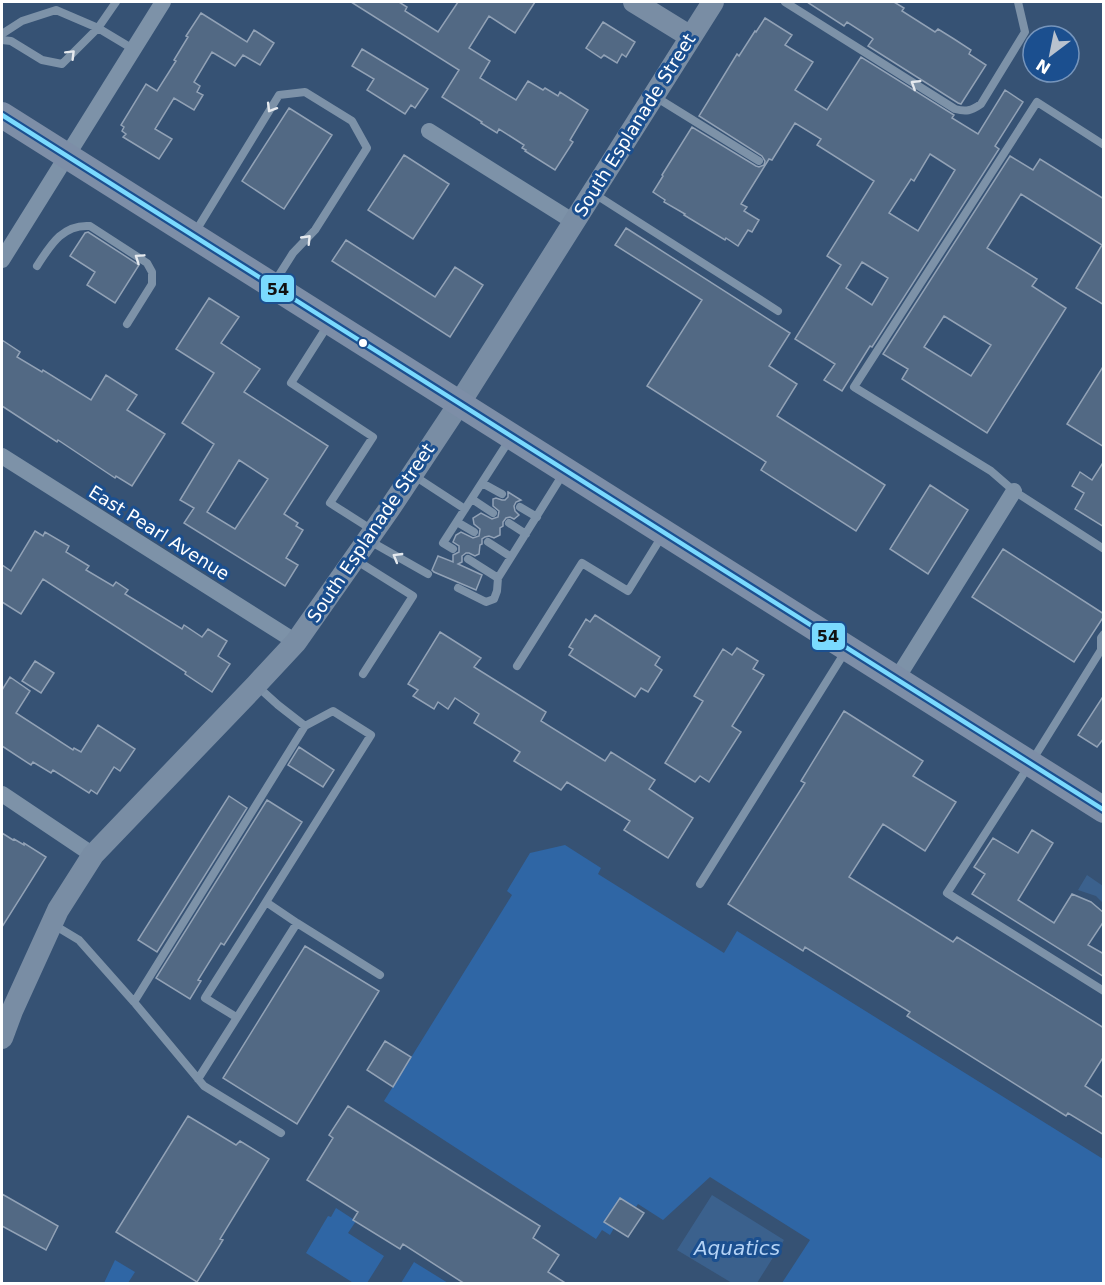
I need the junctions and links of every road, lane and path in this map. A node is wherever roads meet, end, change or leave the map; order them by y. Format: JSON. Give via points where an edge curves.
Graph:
{"nodes":[{"id":1,"x":116,"y":2,"type":"edge"},
{"id":2,"x":163,"y":2,"type":"edge"},
{"id":3,"x":634,"y":2,"type":"edge"},
{"id":4,"x":713,"y":2,"type":"edge"},
{"id":5,"x":785,"y":2,"type":"edge"},
{"id":6,"x":1018,"y":2,"type":"edge"},
{"id":7,"x":98,"y":28,"type":"junction"},
{"id":8,"x":2,"y":34,"type":"edge"},
{"id":9,"x":690,"y":38,"type":"junction"},
{"id":10,"x":2,"y":40,"type":"edge"},
{"id":11,"x":133,"y":49,"type":"junction"},
{"id":12,"x":654,"y":96,"type":"junction"},
{"id":13,"x":2,"y":115,"type":"edge"},
{"id":14,"x":429,"y":131,"type":"dead end"},
{"id":15,"x":1104,"y":145,"type":"edge"},
{"id":16,"x":66,"y":156,"type":"junction"},
{"id":17,"x":759,"y":161,"type":"dead end"},
{"id":18,"x":592,"y":193,"type":"junction"},
{"id":19,"x":574,"y":222,"type":"junction"},
{"id":20,"x":193,"y":236,"type":"junction"},
{"id":21,"x":2,"y":260,"type":"edge"},
{"id":22,"x":37,"y":266,"type":"dead end"},
{"id":23,"x":272,"y":286,"type":"junction"},
{"id":24,"x":778,"y":311,"type":"dead end"},
{"id":25,"x":330,"y":322,"type":"junction"},
{"id":26,"x":127,"y":324,"type":"dead end"},
{"id":27,"x":459,"y":404,"type":"junction"},
{"id":28,"x":512,"y":437,"type":"junction"},
{"id":29,"x":2,"y":456,"type":"edge"},
{"id":30,"x":565,"y":471,"type":"junction"},
{"id":31,"x":412,"y":474,"type":"junction"},
{"id":32,"x":482,"y":483,"type":"junction"},
{"id":33,"x":1014,"y":491,"type":"junction"},
{"id":34,"x":502,"y":494,"type":"dead end"},
{"id":35,"x":472,"y":499,"type":"junction"},
{"id":36,"x":520,"y":507,"type":"dead end"},
{"id":37,"x":465,"y":509,"type":"junction"},
{"id":38,"x":493,"y":513,"type":"dead end"},
{"id":39,"x":537,"y":517,"type":"junction"},
{"id":40,"x":457,"y":522,"type":"junction"},
{"id":41,"x":508,"y":523,"type":"dead end"},
{"id":42,"x":474,"y":532,"type":"dead end"},
{"id":43,"x":664,"y":533,"type":"junction"},
{"id":44,"x":526,"y":534,"type":"junction"},
{"id":45,"x":371,"y":535,"type":"junction"},
{"id":46,"x":488,"y":542,"type":"dead end"},
{"id":47,"x":453,"y":549,"type":"dead end"},
{"id":48,"x":1104,"y":549,"type":"edge"},
{"id":49,"x":511,"y":557,"type":"junction"},
{"id":50,"x":354,"y":559,"type":"junction"},
{"id":51,"x":468,"y":559,"type":"dead end"},
{"id":52,"x":428,"y":574,"type":"dead end"},
{"id":53,"x":498,"y":578,"type":"junction"},
{"id":54,"x":458,"y":588,"type":"dead end"},
{"id":55,"x":1104,"y":634,"type":"edge"},
{"id":56,"x":296,"y":642,"type":"junction"},
{"id":57,"x":847,"y":649,"type":"junction"},
{"id":58,"x":517,"y":666,"type":"dead end"},
{"id":59,"x":363,"y":674,"type":"dead end"},
{"id":60,"x":896,"y":680,"type":"junction"},
{"id":61,"x":256,"y":685,"type":"junction"},
{"id":62,"x":305,"y":726,"type":"junction"},
{"id":63,"x":1030,"y":764,"type":"junction"},
{"id":64,"x":2,"y":794,"type":"edge"},
{"id":65,"x":1104,"y":810,"type":"edge"},
{"id":66,"x":93,"y":855,"type":"junction"},
{"id":67,"x":700,"y":884,"type":"dead end"},
{"id":68,"x":266,"y":902,"type":"junction"},
{"id":69,"x":297,"y":923,"type":"junction"},
{"id":70,"x":52,"y":924,"type":"junction"},
{"id":71,"x":380,"y":975,"type":"dead end"},
{"id":72,"x":1104,"y":992,"type":"edge"},
{"id":73,"x":135,"y":1002,"type":"junction"},
{"id":74,"x":236,"y":1017,"type":"junction"},
{"id":75,"x":2,"y":1038,"type":"edge"},
{"id":76,"x":198,"y":1079,"type":"junction"},
{"id":77,"x":281,"y":1133,"type":"dead end"}],
"edges":[{"from":1,"to":7,"type":"lane"},
{"from":2,"to":11,"type":"street"},
{"from":3,"to":9,"type":"street"},
{"from":4,"to":9,"type":"street","name":"South Esplanade Street"},
{"from":6,"to":5,"type":"lane","one_way":true,"via":[[1026,32],[981,104],[966,111],[955,109]]},
{"from":7,"to":8,"type":"lane","via":[[56,10],[22,21]]},
{"from":10,"to":7,"type":"lane","one_way":true,"via":[[42,60],[62,64]]},
{"from":7,"to":11,"type":"lane"},
{"from":9,"to":12,"type":"street","name":"South Esplanade Street"},
{"from":11,"to":16,"type":"street"},
{"from":12,"to":17,"type":"lane"},
{"from":12,"to":18,"type":"street","name":"South Esplanade Street"},
{"from":13,"to":16,"type":"main road"},
{"from":14,"to":19,"type":"street"},
{"from":15,"to":33,"type":"lane","via":[[1036,102],[855,387],[991,471]]},
{"from":16,"to":20,"type":"main road"},
{"from":16,"to":21,"type":"street"},
{"from":18,"to":19,"type":"street","name":"South Esplanade Street"},
{"from":18,"to":24,"type":"lane"},
{"from":19,"to":27,"type":"street","name":"South Esplanade Street"},
{"from":20,"to":23,"type":"main road"},
{"from":23,"to":20,"type":"lane","one_way":true,"via":[[293,253],[315,230],[367,148],[352,121],[334,109],[305,92],[279,95]]},
{"from":26,"to":22,"type":"lane","one_way":true,"via":[[152,284],[152,272],[147,263],[90,226],[65,231]]},
{"from":23,"to":25,"type":"main road"},
{"from":25,"to":27,"type":"main road"},
{"from":25,"to":45,"type":"lane","via":[[291,383],[373,436],[330,503]]},
{"from":27,"to":28,"type":"main road"},
{"from":27,"to":31,"type":"street","name":"South Esplanade Street"},
{"from":28,"to":30,"type":"main road"},
{"from":28,"to":32,"type":"lane"},
{"from":29,"to":56,"type":"street","name":"East Pearl Avenue"},
{"from":30,"to":39,"type":"lane"},
{"from":30,"to":43,"type":"main road"},
{"from":31,"to":37,"type":"lane"},
{"from":31,"to":45,"type":"street","name":"South Esplanade Street"},
{"from":32,"to":34,"type":"lane"},
{"from":32,"to":35,"type":"lane"},
{"from":33,"to":48,"type":"lane"},
{"from":33,"to":60,"type":"street"},
{"from":35,"to":37,"type":"lane"},
{"from":35,"to":38,"type":"lane"},
{"from":36,"to":39,"type":"lane"},
{"from":37,"to":40,"type":"lane"},
{"from":39,"to":44,"type":"lane"},
{"from":40,"to":42,"type":"lane"},
{"from":40,"to":47,"type":"lane","via":[[443,543]]},
{"from":41,"to":44,"type":"lane"},
{"from":43,"to":57,"type":"main road"},
{"from":43,"to":58,"type":"lane","via":[[628,591],[582,563]]},
{"from":44,"to":49,"type":"lane"},
{"from":45,"to":50,"type":"street","name":"South Esplanade Street"},
{"from":52,"to":45,"type":"lane","one_way":true},
{"from":46,"to":49,"type":"lane"},
{"from":49,"to":53,"type":"lane"},
{"from":50,"to":56,"type":"street","name":"South Esplanade Street"},
{"from":50,"to":59,"type":"lane","via":[[413,596]]},
{"from":51,"to":53,"type":"lane"},
{"from":53,"to":54,"type":"lane","via":[[494,599],[486,602]]},
{"from":55,"to":63,"type":"lane","via":[[1101,650]]},
{"from":56,"to":61,"type":"street","name":"South Esplanade Street"},
{"from":57,"to":60,"type":"main road"},
{"from":57,"to":67,"type":"lane"},
{"from":60,"to":63,"type":"main road"},
{"from":61,"to":62,"type":"lane"},
{"from":61,"to":66,"type":"street","name":"South Esplanade Street"},
{"from":62,"to":68,"type":"lane","via":[[333,711],[371,735]]},
{"from":62,"to":73,"type":"lane"},
{"from":63,"to":65,"type":"main road"},
{"from":63,"to":72,"type":"lane","via":[[947,893]]},
{"from":64,"to":66,"type":"street"},
{"from":66,"to":70,"type":"street","name":"South Esplanade Street"},
{"from":68,"to":69,"type":"lane"},
{"from":68,"to":74,"type":"lane","via":[[205,998]]},
{"from":69,"to":71,"type":"lane"},
{"from":69,"to":74,"type":"lane"},
{"from":70,"to":73,"type":"lane","via":[[78,940]]},
{"from":70,"to":75,"type":"street","name":"South Esplanade Street"},
{"from":73,"to":76,"type":"lane"},
{"from":74,"to":76,"type":"lane"},
{"from":76,"to":77,"type":"lane"}]}
